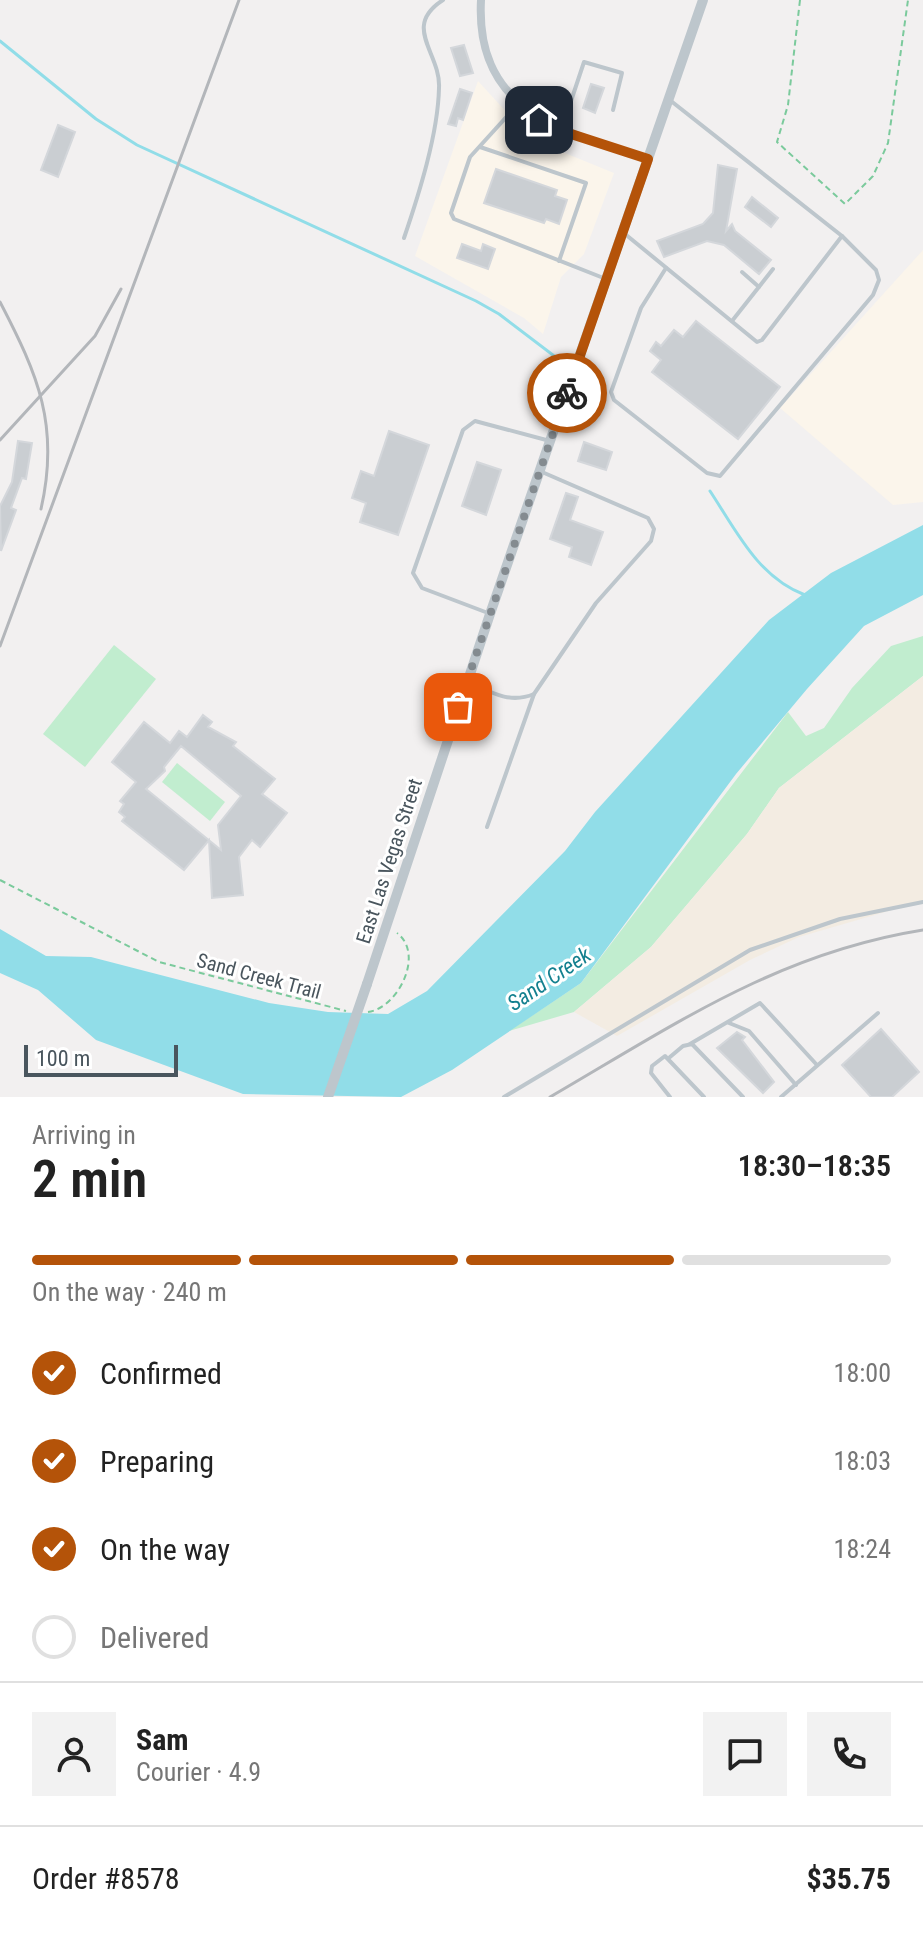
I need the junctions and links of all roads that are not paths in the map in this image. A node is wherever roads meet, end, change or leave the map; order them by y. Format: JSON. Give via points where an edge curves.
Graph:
{"nodes":[{"id":1,"x":443,"y":0,"type":"edge"},
{"id":2,"x":481,"y":0,"type":"edge"},
{"id":3,"x":703,"y":0,"type":"edge"},
{"id":4,"x":669,"y":100,"type":"junction"},
{"id":5,"x":519,"y":103,"type":"junction"},
{"id":6,"x":613,"y":110,"type":"dead end"},
{"id":7,"x":561,"y":130,"type":"junction"},
{"id":8,"x":479,"y":146,"type":"junction"},
{"id":9,"x":648,"y":159,"type":"junction"},
{"id":10,"x":623,"y":233,"type":"junction"},
{"id":11,"x":842,"y":236,"type":"junction"},
{"id":12,"x":404,"y":238,"type":"dead end"},
{"id":13,"x":559,"y":261,"type":"junction"},
{"id":14,"x":666,"y":268,"type":"junction"},
{"id":15,"x":773,"y":269,"type":"dead end"},
{"id":16,"x":742,"y":272,"type":"dead end"},
{"id":17,"x":607,"y":280,"type":"junction"},
{"id":18,"x":759,"y":287,"type":"junction"},
{"id":19,"x":732,"y":321,"type":"junction"},
{"id":20,"x":551,"y":441,"type":"junction"},
{"id":21,"x":540,"y":472,"type":"junction"},
{"id":22,"x":490,"y":614,"type":"junction"},
{"id":23,"x":467,"y":681,"type":"junction"},
{"id":24,"x":534,"y":694,"type":"junction"},
{"id":25,"x":487,"y":827,"type":"dead end"},
{"id":26,"x":923,"y":902,"type":"edge"},
{"id":27,"x":878,"y":1013,"type":"dead end"},
{"id":28,"x":727,"y":1023,"type":"junction"},
{"id":29,"x":690,"y":1044,"type":"junction"},
{"id":30,"x":670,"y":1058,"type":"junction"},
{"id":31,"x":817,"y":1065,"type":"junction"},
{"id":32,"x":796,"y":1085,"type":"junction"},
{"id":33,"x":328,"y":1097,"type":"edge"},
{"id":34,"x":504,"y":1097,"type":"edge"},
{"id":35,"x":670,"y":1097,"type":"edge"},
{"id":36,"x":704,"y":1097,"type":"edge"},
{"id":37,"x":743,"y":1097,"type":"edge"},
{"id":38,"x":781,"y":1097,"type":"edge"}],
"edges":[{"from":1,"to":12,"type":"lane","via":[[422,30],[440,85]]},
{"from":2,"to":5,"type":"street","via":[[484,47],[498,79]]},
{"from":3,"to":4,"type":"street","name":"East Las Vegas Street"},
{"from":4,"to":9,"type":"street","name":"East Las Vegas Street"},
{"from":4,"to":11,"type":"lane"},
{"from":5,"to":7,"type":"street"},
{"from":5,"to":8,"type":"lane"},
{"from":6,"to":7,"type":"lane","via":[[622,73],[584,62]]},
{"from":7,"to":9,"type":"street"},
{"from":8,"to":13,"type":"lane","via":[[470,157],[451,213],[454,219]]},
{"from":8,"to":13,"type":"lane","via":[[586,183]]},
{"from":9,"to":10,"type":"street","name":"East Las Vegas Street"},
{"from":10,"to":14,"type":"lane"},
{"from":10,"to":17,"type":"street","name":"East Las Vegas Street"},
{"from":11,"to":14,"type":"lane","via":[[876,270],[878,287],[720,476],[707,473],[614,400],[611,392],[641,308]]},
{"from":11,"to":19,"type":"lane","via":[[762,340],[757,342]]},
{"from":13,"to":17,"type":"lane"},
{"from":14,"to":19,"type":"lane"},
{"from":15,"to":18,"type":"lane"},
{"from":16,"to":18,"type":"lane"},
{"from":17,"to":20,"type":"street","name":"East Las Vegas Street"},
{"from":18,"to":19,"type":"lane"},
{"from":20,"to":21,"type":"street","name":"East Las Vegas Street"},
{"from":20,"to":22,"type":"lane","via":[[475,421],[463,430],[413,573],[422,588]]},
{"from":21,"to":22,"type":"street","name":"East Las Vegas Street"},
{"from":21,"to":24,"type":"lane","via":[[648,518],[654,529],[651,541],[596,603]]},
{"from":22,"to":23,"type":"street","name":"East Las Vegas Street"},
{"from":23,"to":24,"type":"lane","via":[[504,698]]},
{"from":23,"to":33,"type":"street","name":"East Las Vegas Street","bridge":true},
{"from":24,"to":25,"type":"lane"},
{"from":26,"to":34,"type":"lane","via":[[840,919],[750,950]]},
{"from":27,"to":31,"type":"lane"},
{"from":28,"to":29,"type":"lane"},
{"from":28,"to":31,"type":"lane","via":[[760,1003]]},
{"from":28,"to":32,"type":"lane","via":[[749,1031]]},
{"from":29,"to":30,"type":"lane"},
{"from":29,"to":37,"type":"lane"},
{"from":30,"to":35,"type":"lane","via":[[658,1060],[651,1073]]},
{"from":30,"to":36,"type":"lane"},
{"from":31,"to":32,"type":"lane"},
{"from":32,"to":38,"type":"lane"}]}
